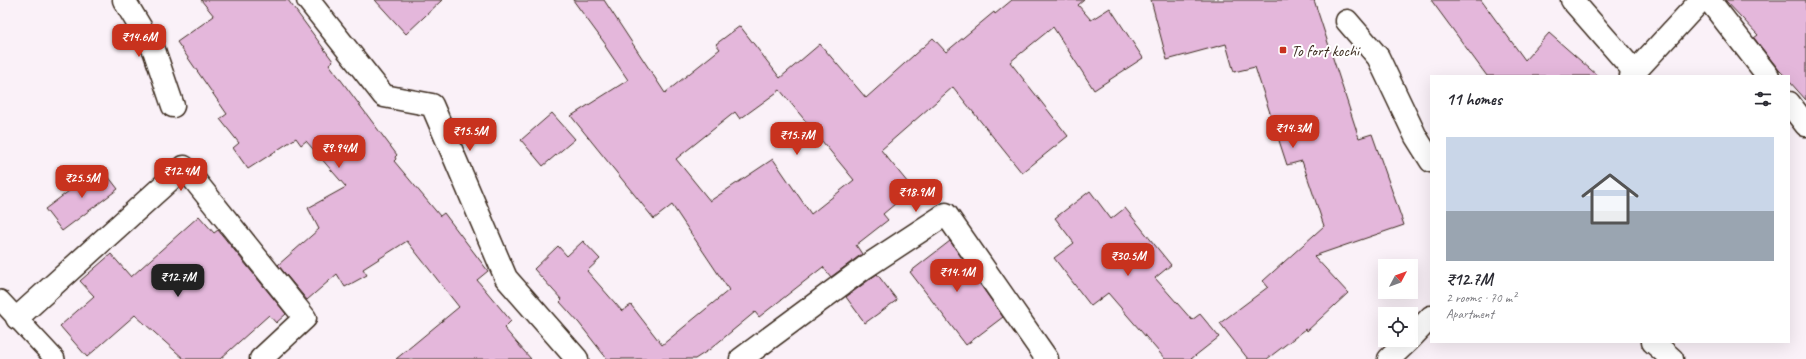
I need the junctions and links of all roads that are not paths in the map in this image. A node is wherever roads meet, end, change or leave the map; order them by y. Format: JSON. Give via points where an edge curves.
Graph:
{"nodes":[{"id":1,"x":124,"y":0,"type":"edge"},
{"id":2,"x":308,"y":0,"type":"edge"},
{"id":3,"x":1572,"y":0,"type":"edge"},
{"id":4,"x":1701,"y":0,"type":"edge"},
{"id":5,"x":1709,"y":0,"type":"edge"},
{"id":6,"x":1347,"y":21,"type":"dead end"},
{"id":7,"x":1633,"y":74,"type":"edge"},
{"id":8,"x":1767,"y":75,"type":"edge"},
{"id":9,"x":1790,"y":104,"type":"edge"},
{"id":10,"x":173,"y":106,"type":"dead end"},
{"id":11,"x":1806,"y":125,"type":"edge"},
{"id":12,"x":1430,"y":159,"type":"edge"},
{"id":13,"x":0,"y":300,"type":"edge"},
{"id":14,"x":17,"y":318,"type":"junction"},
{"id":15,"x":1430,"y":318,"type":"edge"},
{"id":16,"x":1654,"y":343,"type":"edge"},
{"id":17,"x":1402,"y":349,"type":"edge"},
{"id":18,"x":55,"y":359,"type":"edge"},
{"id":19,"x":261,"y":359,"type":"edge"},
{"id":20,"x":577,"y":359,"type":"edge"},
{"id":21,"x":741,"y":359,"type":"edge"},
{"id":22,"x":1047,"y":359,"type":"edge"},
{"id":23,"x":1672,"y":359,"type":"edge"}],
"edges":[{"from":1,"to":10,"type":"street","via":[[154,50]]},
{"from":2,"to":20,"type":"street","via":[[384,96],[432,106],[506,278]]},
{"from":3,"to":7,"type":"street"},
{"from":4,"to":7,"type":"street"},
{"from":5,"to":8,"type":"street"},
{"from":6,"to":12,"type":"street","via":[[1378,57],[1416,137]]},
{"from":9,"to":11,"type":"street"},
{"from":13,"to":14,"type":"lane"},
{"from":14,"to":18,"type":"lane"},
{"from":14,"to":19,"type":"street","via":[[184,166],[305,318]]},
{"from":15,"to":17,"type":"street"},
{"from":16,"to":23,"type":"street"},
{"from":21,"to":22,"type":"street","via":[[864,268],[946,214]]}]}
